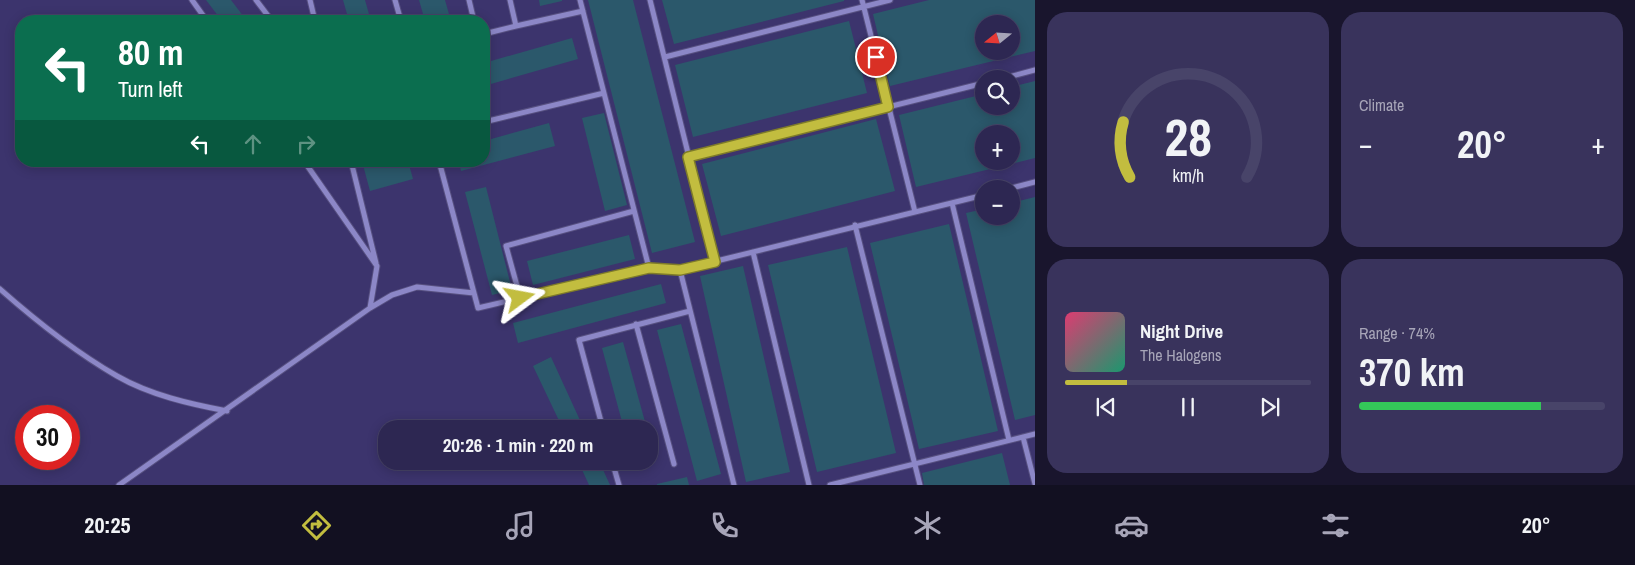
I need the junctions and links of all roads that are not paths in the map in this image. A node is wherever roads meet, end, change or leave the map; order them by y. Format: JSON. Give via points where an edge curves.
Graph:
{"nodes":[{"id":1,"x":192,"y":0,"type":"edge"},
{"id":2,"x":256,"y":0,"type":"edge"},
{"id":3,"x":310,"y":0,"type":"edge"},
{"id":4,"x":396,"y":0,"type":"edge"},
{"id":5,"x":469,"y":0,"type":"edge"},
{"id":6,"x":510,"y":0,"type":"edge"},
{"id":7,"x":580,"y":0,"type":"edge"},
{"id":8,"x":650,"y":0,"type":"edge"},
{"id":9,"x":862,"y":0,"type":"edge"},
{"id":10,"x":890,"y":0,"type":"edge"},
{"id":11,"x":864,"y":7,"type":"junction"},
{"id":12,"x":583,"y":11,"type":"junction"},
{"id":13,"x":203,"y":15,"type":"edge"},
{"id":14,"x":267,"y":15,"type":"edge"},
{"id":15,"x":314,"y":15,"type":"edge"},
{"id":16,"x":400,"y":15,"type":"edge"},
{"id":17,"x":473,"y":15,"type":"edge"},
{"id":18,"x":516,"y":26,"type":"junction"},
{"id":19,"x":490,"y":32,"type":"edge"},
{"id":20,"x":665,"y":57,"type":"junction"},
{"id":21,"x":1035,"y":70,"type":"edge"},
{"id":22,"x":1020,"y":74,"type":"edge"},
{"id":23,"x":975,"y":85,"type":"edge"},
{"id":24,"x":604,"y":93,"type":"junction"},
{"id":25,"x":888,"y":107,"type":"junction"},
{"id":26,"x":490,"y":121,"type":"edge"},
{"id":27,"x":688,"y":157,"type":"junction"},
{"id":28,"x":308,"y":167,"type":"edge"},
{"id":29,"x":352,"y":167,"type":"edge"},
{"id":30,"x":441,"y":167,"type":"edge"},
{"id":31,"x":1035,"y":182,"type":"edge"},
{"id":32,"x":1020,"y":186,"type":"edge"},
{"id":33,"x":975,"y":197,"type":"edge"},
{"id":34,"x":952,"y":202,"type":"junction"},
{"id":35,"x":634,"y":211,"type":"junction"},
{"id":36,"x":915,"y":212,"type":"junction"},
{"id":37,"x":855,"y":225,"type":"junction"},
{"id":38,"x":753,"y":252,"type":"junction"},
{"id":39,"x":715,"y":262,"type":"junction"},
{"id":40,"x":377,"y":266,"type":"junction"},
{"id":41,"x":649,"y":268,"type":"junction"},
{"id":42,"x":680,"y":270,"type":"junction"},
{"id":43,"x":0,"y":289,"type":"edge"},
{"id":44,"x":474,"y":292,"type":"junction"},
{"id":45,"x":520,"y":298,"type":"junction"},
{"id":46,"x":370,"y":308,"type":"junction"},
{"id":47,"x":690,"y":310,"type":"junction"},
{"id":48,"x":636,"y":324,"type":"junction"},
{"id":49,"x":227,"y":411,"type":"junction"},
{"id":50,"x":601,"y":420,"type":"edge"},
{"id":51,"x":1035,"y":434,"type":"edge"},
{"id":52,"x":1023,"y":437,"type":"junction"},
{"id":53,"x":1009,"y":440,"type":"junction"},
{"id":54,"x":674,"y":464,"type":"dead end"},
{"id":55,"x":914,"y":464,"type":"junction"},
{"id":56,"x":615,"y":470,"type":"edge"},
{"id":57,"x":1035,"y":484,"type":"edge"},
{"id":58,"x":119,"y":485,"type":"edge"},
{"id":59,"x":619,"y":485,"type":"edge"},
{"id":60,"x":734,"y":485,"type":"edge"},
{"id":61,"x":809,"y":485,"type":"edge"},
{"id":62,"x":830,"y":485,"type":"edge"},
{"id":63,"x":920,"y":485,"type":"edge"}],
"edges":[{"from":1,"to":13,"type":"street"},
{"from":2,"to":14,"type":"street"},
{"from":3,"to":15,"type":"street"},
{"from":4,"to":16,"type":"street"},
{"from":5,"to":17,"type":"street"},
{"from":6,"to":18,"type":"street"},
{"from":7,"to":12,"type":"street"},
{"from":8,"to":20,"type":"street"},
{"from":9,"to":11,"type":"street"},
{"from":10,"to":11,"type":"street"},
{"from":11,"to":20,"type":"street"},
{"from":11,"to":25,"type":"street"},
{"from":12,"to":18,"type":"street"},
{"from":12,"to":24,"type":"street"},
{"from":18,"to":19,"type":"street"},
{"from":20,"to":27,"type":"street"},
{"from":21,"to":22,"type":"street"},
{"from":23,"to":25,"type":"street"},
{"from":24,"to":26,"type":"street"},
{"from":24,"to":35,"type":"street"},
{"from":25,"to":27,"type":"street"},
{"from":25,"to":36,"type":"street"},
{"from":27,"to":39,"type":"street"},
{"from":28,"to":40,"type":"street"},
{"from":29,"to":40,"type":"street"},
{"from":30,"to":44,"type":"street"},
{"from":31,"to":32,"type":"street"},
{"from":33,"to":34,"type":"street"},
{"from":34,"to":36,"type":"street"},
{"from":34,"to":53,"type":"street"},
{"from":35,"to":41,"type":"street"},
{"from":35,"to":45,"type":"street","via":[[506,246]]},
{"from":36,"to":37,"type":"street"},
{"from":37,"to":38,"type":"street"},
{"from":37,"to":55,"type":"street"},
{"from":38,"to":39,"type":"street"},
{"from":38,"to":61,"type":"street"},
{"from":39,"to":42,"type":"street"},
{"from":40,"to":46,"type":"street"},
{"from":41,"to":42,"type":"street"},
{"from":41,"to":45,"type":"street"},
{"from":42,"to":47,"type":"street"},
{"from":43,"to":49,"type":"street","via":[[118,376],[187,403]]},
{"from":44,"to":45,"type":"street","via":[[478,308]]},
{"from":44,"to":46,"type":"street","via":[[417,287]]},
{"from":46,"to":49,"type":"street"},
{"from":47,"to":48,"type":"street"},
{"from":47,"to":60,"type":"street"},
{"from":48,"to":50,"type":"street","via":[[579,340]]},
{"from":48,"to":54,"type":"street"},
{"from":49,"to":58,"type":"street"},
{"from":51,"to":52,"type":"street"},
{"from":52,"to":53,"type":"street"},
{"from":52,"to":57,"type":"street"},
{"from":53,"to":55,"type":"street"},
{"from":55,"to":62,"type":"street"},
{"from":55,"to":63,"type":"street"},
{"from":56,"to":59,"type":"street"}]}
